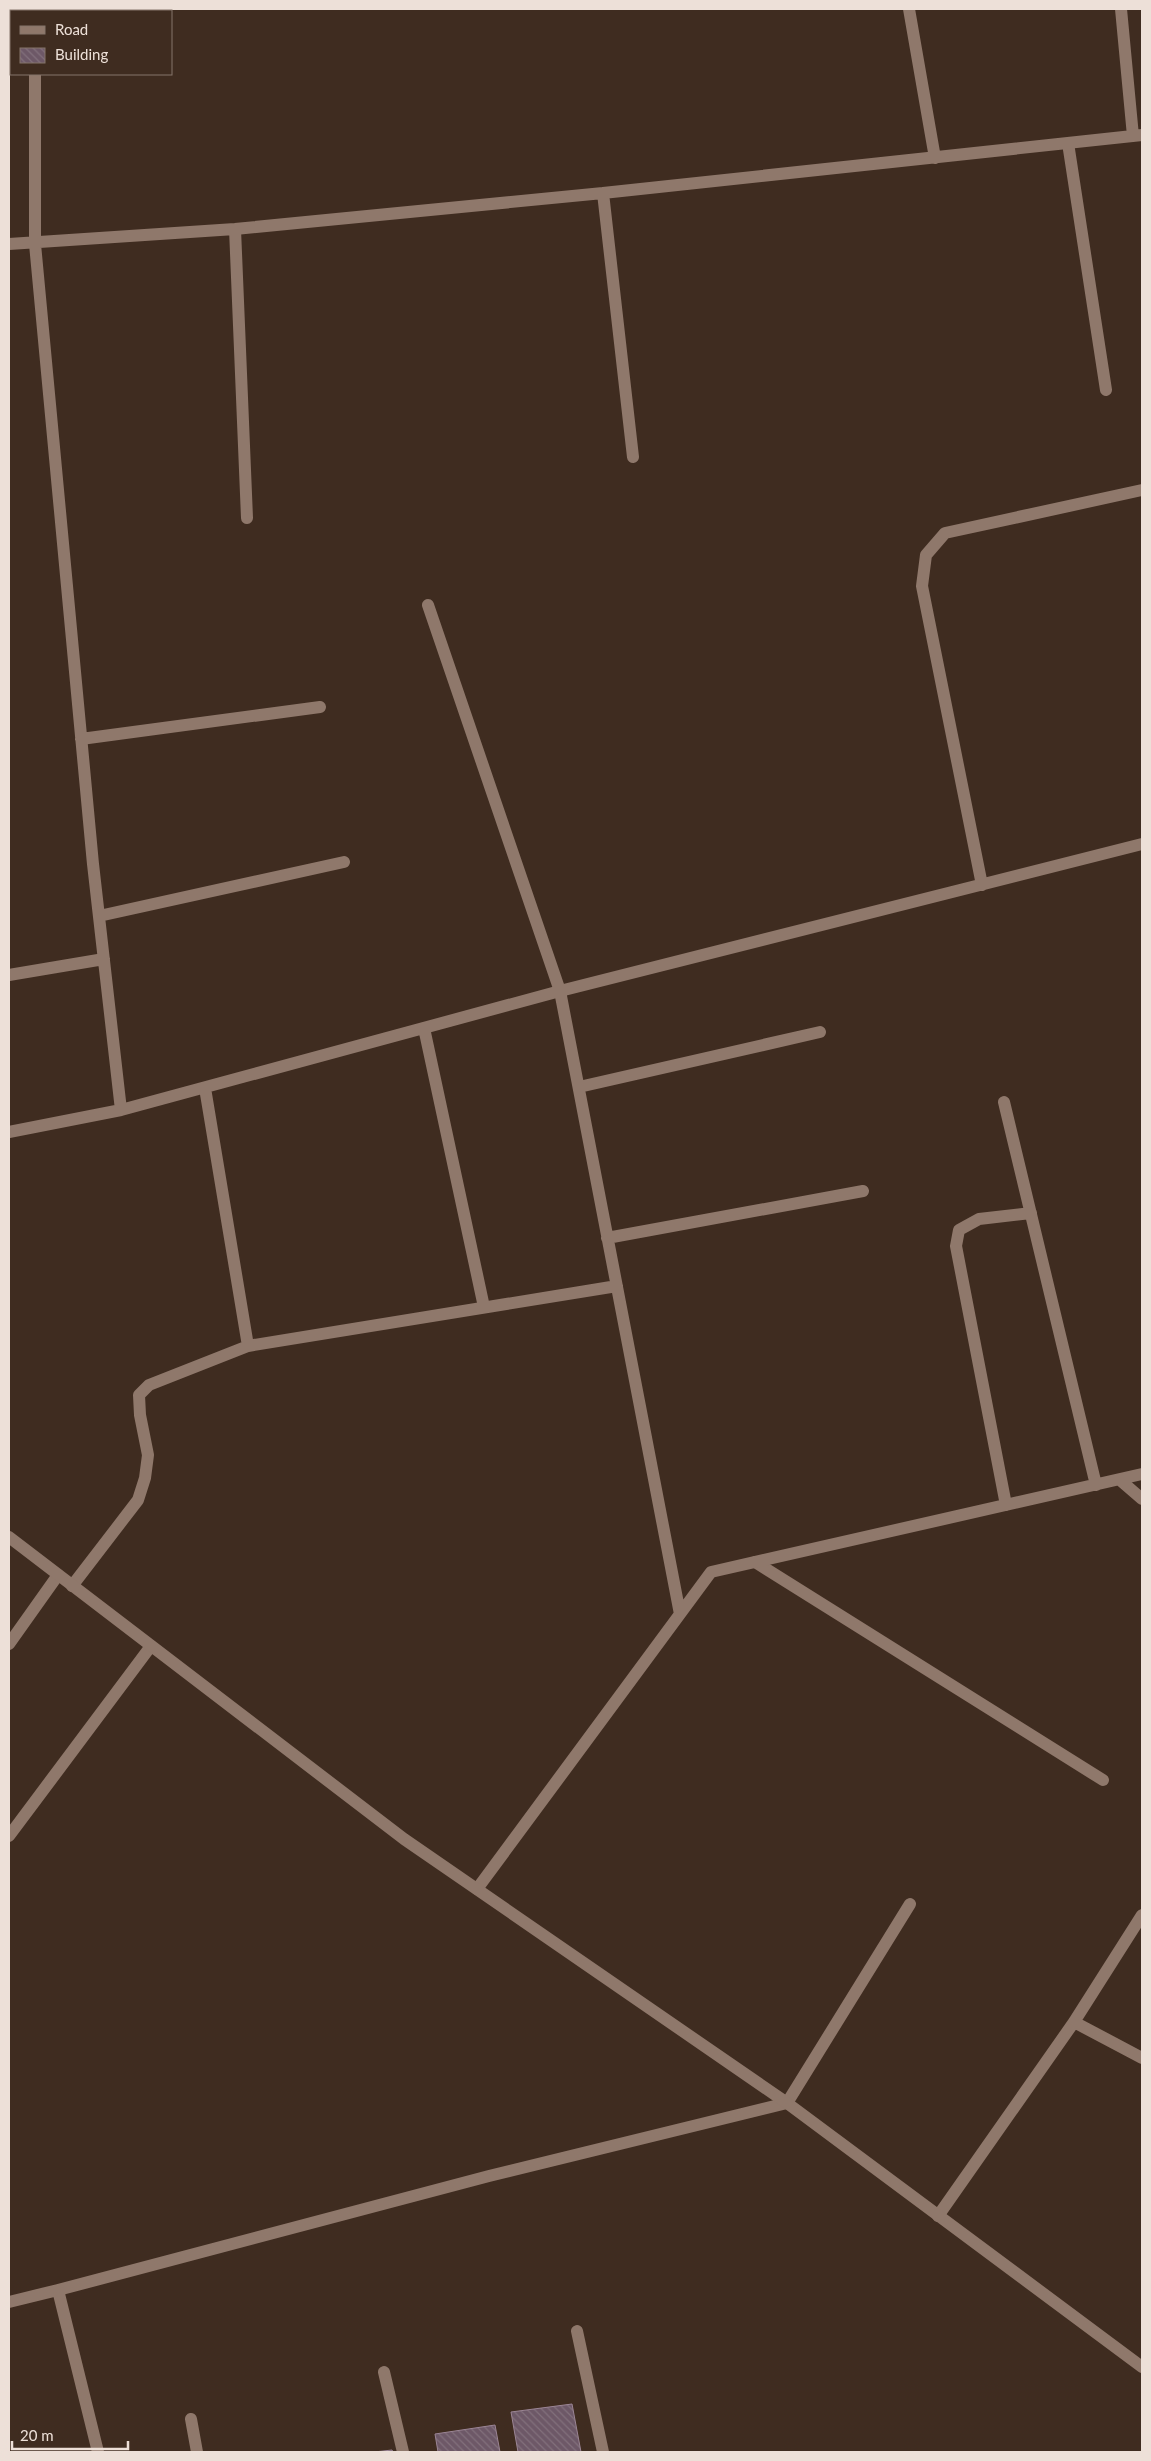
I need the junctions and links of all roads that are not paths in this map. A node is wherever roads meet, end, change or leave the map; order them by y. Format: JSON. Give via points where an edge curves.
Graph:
{"nodes":[{"id":1,"x":908,"y":9,"type":"edge"},
{"id":2,"x":1121,"y":9,"type":"edge"},
{"id":3,"x":35,"y":75,"type":"edge"},
{"id":4,"x":1137,"y":135,"type":"edge"},
{"id":5,"x":1068,"y":143,"type":"junction"},
{"id":6,"x":935,"y":158,"type":"junction"},
{"id":7,"x":603,"y":193,"type":"junction"},
{"id":8,"x":236,"y":229,"type":"junction"},
{"id":9,"x":9,"y":244,"type":"edge"},
{"id":10,"x":34,"y":244,"type":"junction"},
{"id":11,"x":1106,"y":390,"type":"dead end"},
{"id":12,"x":633,"y":457,"type":"dead end"},
{"id":13,"x":1142,"y":490,"type":"edge"},
{"id":14,"x":247,"y":518,"type":"dead end"},
{"id":15,"x":428,"y":605,"type":"dead end"},
{"id":16,"x":320,"y":707,"type":"dead end"},
{"id":17,"x":81,"y":739,"type":"junction"},
{"id":18,"x":1142,"y":844,"type":"edge"},
{"id":19,"x":344,"y":862,"type":"dead end"},
{"id":20,"x":982,"y":885,"type":"junction"},
{"id":21,"x":99,"y":916,"type":"junction"},
{"id":22,"x":104,"y":959,"type":"junction"},
{"id":23,"x":9,"y":975,"type":"edge"},
{"id":24,"x":560,"y":991,"type":"junction"},
{"id":25,"x":424,"y":1028,"type":"junction"},
{"id":26,"x":820,"y":1032,"type":"dead end"},
{"id":27,"x":579,"y":1087,"type":"junction"},
{"id":28,"x":205,"y":1088,"type":"junction"},
{"id":29,"x":1004,"y":1102,"type":"dead end"},
{"id":30,"x":121,"y":1110,"type":"junction"},
{"id":31,"x":9,"y":1132,"type":"edge"},
{"id":32,"x":863,"y":1191,"type":"dead end"},
{"id":33,"x":1031,"y":1213,"type":"junction"},
{"id":34,"x":607,"y":1238,"type":"junction"},
{"id":35,"x":617,"y":1286,"type":"junction"},
{"id":36,"x":484,"y":1307,"type":"junction"},
{"id":37,"x":248,"y":1346,"type":"junction"},
{"id":38,"x":1142,"y":1474,"type":"edge"},
{"id":39,"x":1120,"y":1480,"type":"junction"},
{"id":40,"x":1096,"y":1485,"type":"junction"},
{"id":41,"x":1142,"y":1499,"type":"edge"},
{"id":42,"x":1006,"y":1505,"type":"junction"},
{"id":43,"x":9,"y":1538,"type":"edge"},
{"id":44,"x":755,"y":1562,"type":"junction"},
{"id":45,"x":58,"y":1575,"type":"junction"},
{"id":46,"x":72,"y":1586,"type":"junction"},
{"id":47,"x":680,"y":1614,"type":"junction"},
{"id":48,"x":9,"y":1644,"type":"edge"},
{"id":49,"x":151,"y":1646,"type":"junction"},
{"id":50,"x":1103,"y":1780,"type":"dead end"},
{"id":51,"x":9,"y":1836,"type":"edge"},
{"id":52,"x":478,"y":1889,"type":"junction"},
{"id":53,"x":910,"y":1904,"type":"dead end"},
{"id":54,"x":1142,"y":1915,"type":"edge"},
{"id":55,"x":1074,"y":2022,"type":"junction"},
{"id":56,"x":1142,"y":2058,"type":"edge"},
{"id":57,"x":787,"y":2103,"type":"junction"},
{"id":58,"x":938,"y":2216,"type":"junction"},
{"id":59,"x":58,"y":2290,"type":"junction"},
{"id":60,"x":9,"y":2302,"type":"edge"},
{"id":61,"x":577,"y":2331,"type":"dead end"},
{"id":62,"x":1142,"y":2367,"type":"edge"},
{"id":63,"x":384,"y":2372,"type":"dead end"},
{"id":64,"x":191,"y":2419,"type":"dead end"},
{"id":65,"x":98,"y":2452,"type":"edge"},
{"id":66,"x":196,"y":2452,"type":"edge"},
{"id":67,"x":403,"y":2452,"type":"edge"},
{"id":68,"x":603,"y":2452,"type":"edge"}],
"edges":[{"from":1,"to":6,"type":"street"},
{"from":2,"to":4,"type":"street"},
{"from":3,"to":10,"type":"street"},
{"from":4,"to":5,"type":"street"},
{"from":5,"to":6,"type":"street"},
{"from":5,"to":11,"type":"street"},
{"from":6,"to":7,"type":"street"},
{"from":7,"to":8,"type":"street"},
{"from":7,"to":12,"type":"street"},
{"from":8,"to":10,"type":"street"},
{"from":8,"to":14,"type":"street"},
{"from":9,"to":10,"type":"street"},
{"from":10,"to":17,"type":"street"},
{"from":13,"to":20,"type":"street","via":[[945,533],[926,554],[922,586]]},
{"from":15,"to":24,"type":"street"},
{"from":16,"to":17,"type":"street"},
{"from":17,"to":21,"type":"street"},
{"from":18,"to":20,"type":"street"},
{"from":19,"to":21,"type":"street"},
{"from":20,"to":24,"type":"street"},
{"from":21,"to":22,"type":"street"},
{"from":22,"to":23,"type":"street"},
{"from":22,"to":30,"type":"street"},
{"from":24,"to":25,"type":"street"},
{"from":24,"to":27,"type":"street"},
{"from":25,"to":28,"type":"street"},
{"from":25,"to":36,"type":"street"},
{"from":26,"to":27,"type":"street"},
{"from":27,"to":34,"type":"street"},
{"from":28,"to":30,"type":"street"},
{"from":28,"to":37,"type":"street"},
{"from":29,"to":33,"type":"street"},
{"from":30,"to":31,"type":"street"},
{"from":32,"to":34,"type":"street"},
{"from":33,"to":40,"type":"street"},
{"from":33,"to":42,"type":"street","via":[[979,1219],[958,1230],[956,1246]]},
{"from":34,"to":35,"type":"street"},
{"from":35,"to":36,"type":"street"},
{"from":35,"to":47,"type":"street"},
{"from":36,"to":37,"type":"street"},
{"from":37,"to":46,"type":"street","via":[[149,1385],[140,1395],[140,1415],[148,1454],[138,1500]]},
{"from":38,"to":39,"type":"street"},
{"from":39,"to":40,"type":"street"},
{"from":39,"to":41,"type":"street"},
{"from":40,"to":42,"type":"street"},
{"from":42,"to":44,"type":"street"},
{"from":43,"to":45,"type":"street"},
{"from":44,"to":47,"type":"street","via":[[710,1572]]},
{"from":44,"to":50,"type":"street"},
{"from":45,"to":46,"type":"street"},
{"from":45,"to":48,"type":"street"},
{"from":46,"to":49,"type":"street"},
{"from":47,"to":52,"type":"street"},
{"from":49,"to":51,"type":"street"},
{"from":49,"to":52,"type":"street","via":[[404,1839]]},
{"from":52,"to":57,"type":"street"},
{"from":53,"to":57,"type":"street"},
{"from":54,"to":55,"type":"street"},
{"from":55,"to":56,"type":"street"},
{"from":55,"to":58,"type":"street"},
{"from":57,"to":58,"type":"street"},
{"from":57,"to":59,"type":"street","via":[[489,2176]]},
{"from":58,"to":62,"type":"street"},
{"from":59,"to":60,"type":"street"},
{"from":59,"to":65,"type":"street"},
{"from":61,"to":68,"type":"street"},
{"from":63,"to":67,"type":"street"},
{"from":64,"to":66,"type":"street"}]}
